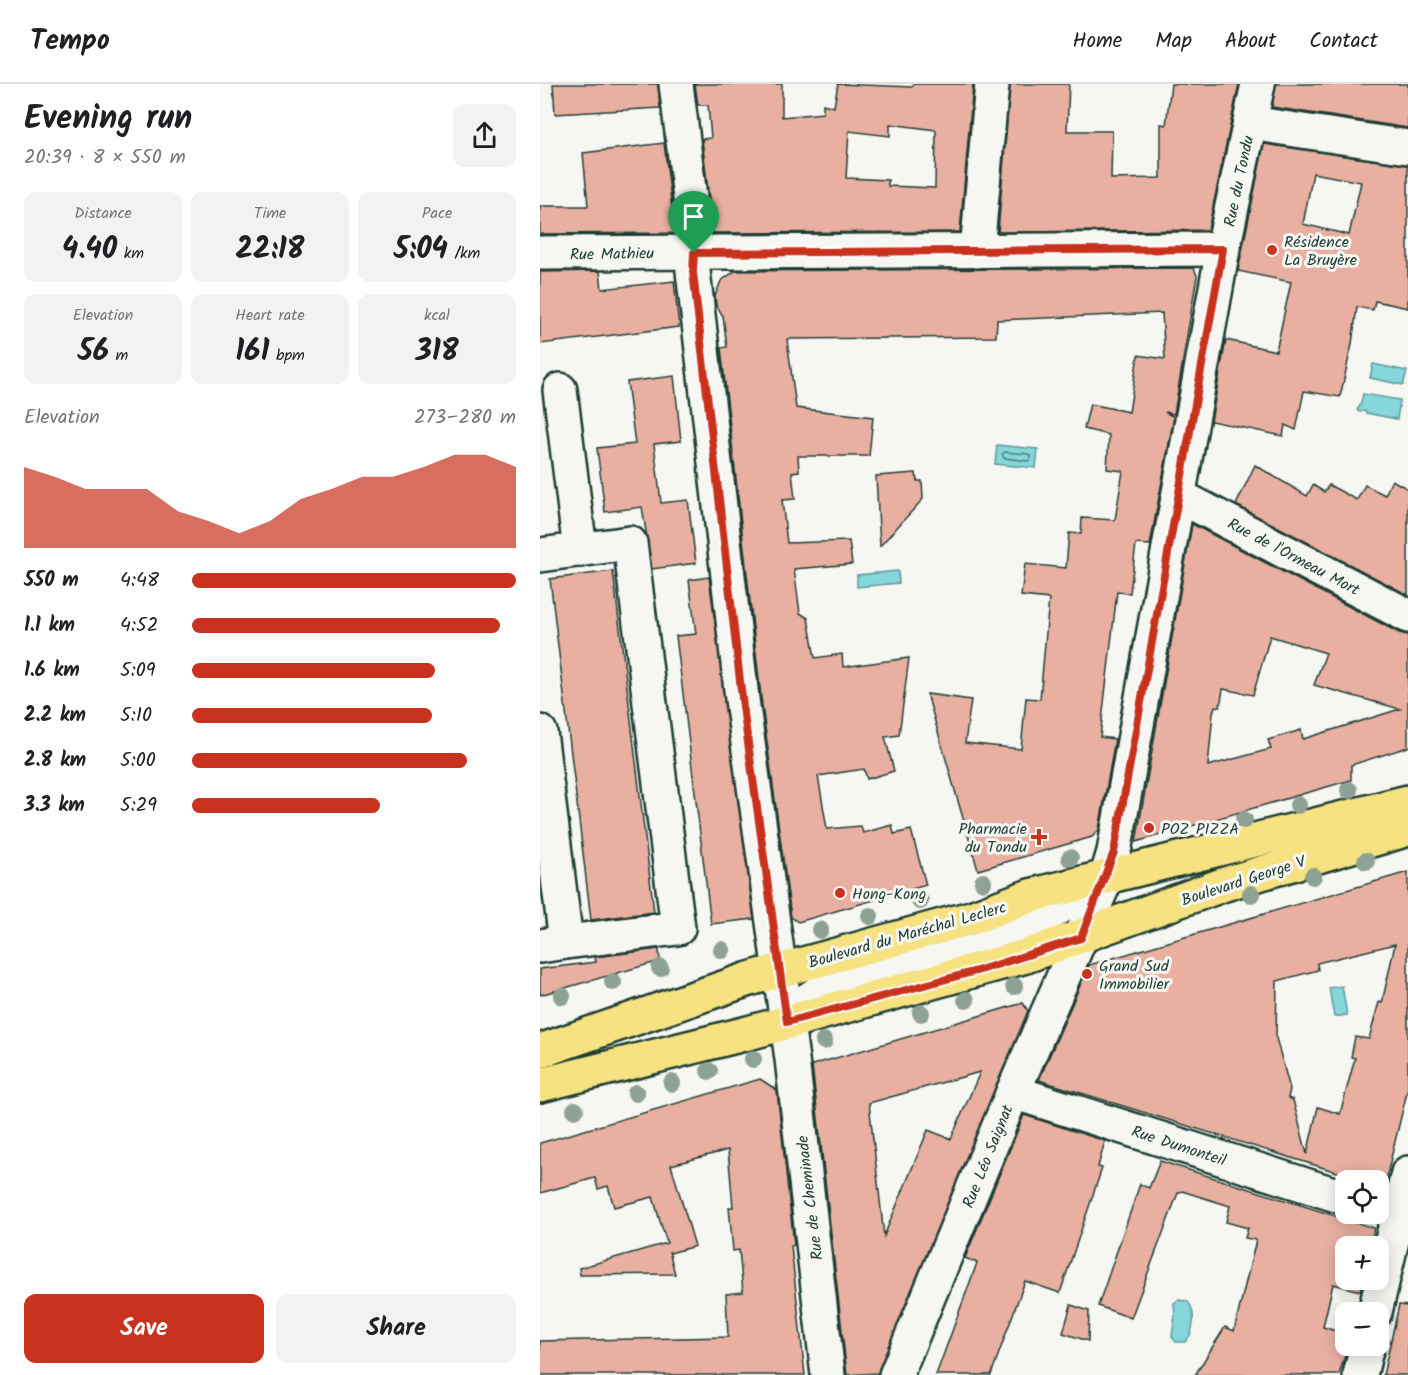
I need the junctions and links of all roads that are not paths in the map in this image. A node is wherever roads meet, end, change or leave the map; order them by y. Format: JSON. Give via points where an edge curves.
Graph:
{"nodes":[{"id":1,"x":676,"y":84,"type":"edge"},
{"id":2,"x":992,"y":84,"type":"edge"},
{"id":3,"x":1258,"y":84,"type":"edge"},
{"id":4,"x":1250,"y":123,"type":"junction"},
{"id":5,"x":1408,"y":147,"type":"edge"},
{"id":6,"x":1223,"y":249,"type":"junction"},
{"id":7,"x":977,"y":251,"type":"junction"},
{"id":8,"x":540,"y":253,"type":"edge"},
{"id":9,"x":694,"y":253,"type":"junction"},
{"id":10,"x":560,"y":390,"type":"dead end"},
{"id":11,"x":1179,"y":496,"type":"junction"},
{"id":12,"x":580,"y":550,"type":"junction"},
{"id":13,"x":540,"y":555,"type":"edge"},
{"id":14,"x":1408,"y":615,"type":"edge"},
{"id":15,"x":540,"y":732,"type":"edge"},
{"id":16,"x":1408,"y":802,"type":"edge"},
{"id":17,"x":1408,"y":829,"type":"edge"},
{"id":18,"x":1106,"y":879,"type":"junction"},
{"id":19,"x":971,"y":918,"type":"junction"},
{"id":20,"x":1081,"y":938,"type":"junction"},
{"id":21,"x":553,"y":944,"type":"edge"},
{"id":22,"x":780,"y":970,"type":"junction"},
{"id":23,"x":914,"y":987,"type":"junction"},
{"id":24,"x":787,"y":1022,"type":"junction"},
{"id":25,"x":540,"y":1051,"type":"edge"},
{"id":26,"x":540,"y":1086,"type":"edge"},
{"id":27,"x":1013,"y":1092,"type":"junction"},
{"id":28,"x":1408,"y":1173,"type":"edge"},
{"id":29,"x":1335,"y":1194,"type":"edge"},
{"id":30,"x":1395,"y":1213,"type":"edge"},
{"id":31,"x":1377,"y":1302,"type":"edge"},
{"id":32,"x":1365,"y":1356,"type":"edge"},
{"id":33,"x":828,"y":1375,"type":"edge"},
{"id":34,"x":896,"y":1375,"type":"edge"},
{"id":35,"x":1360,"y":1375,"type":"edge"}],
"edges":[{"from":1,"to":9,"type":"street","name":"Rue de Cheminade"},
{"from":2,"to":7,"type":"street"},
{"from":3,"to":4,"type":"street","name":"Rue du Tondu"},
{"from":4,"to":5,"type":"street"},
{"from":4,"to":6,"type":"street","name":"Rue du Tondu"},
{"from":6,"to":7,"type":"street","name":"Rue Mathieu"},
{"from":6,"to":11,"type":"street","name":"Rue du Tondu"},
{"from":7,"to":9,"type":"street","name":"Rue Mathieu"},
{"from":8,"to":9,"type":"street","name":"Rue Mathieu"},
{"from":9,"to":22,"type":"street","name":"Rue de Cheminade","via":[[693,272],[743,707]]},
{"from":10,"to":12,"type":"street"},
{"from":11,"to":14,"type":"street","name":"Rue de l'Ormeau Mort"},
{"from":11,"to":18,"type":"street","name":"Rue du Tondu"},
{"from":12,"to":13,"type":"street"},
{"from":12,"to":21,"type":"street","via":[[630,543],[678,928]]},
{"from":15,"to":21,"type":"street"},
{"from":16,"to":18,"type":"main road","name":"Boulevard George V"},
{"from":17,"to":20,"type":"main road","name":"Boulevard George V","via":[[1225,884]]},
{"from":18,"to":19,"type":"main road","name":"Boulevard du Maréchal Leclerc","via":[[1030,896]]},
{"from":18,"to":20,"type":"street","name":"Rue Léo Saignat"},
{"from":18,"to":23,"type":"street","via":[[1017,934],[976,951]]},
{"from":19,"to":22,"type":"main road","name":"Boulevard du Maréchal Leclerc"},
{"from":19,"to":24,"type":"street","via":[[905,956],[845,975],[809,999]]},
{"from":20,"to":23,"type":"main road"},
{"from":20,"to":27,"type":"street","name":"Rue Léo Saignat"},
{"from":22,"to":24,"type":"street","name":"Rue de Cheminade"},
{"from":22,"to":25,"type":"main road","name":"Boulevard du Maréchal Leclerc"},
{"from":23,"to":24,"type":"main road"},
{"from":24,"to":26,"type":"main road"},
{"from":24,"to":33,"type":"street","name":"Rue de Cheminade"},
{"from":27,"to":29,"type":"street","name":"Rue Dumonteil"},
{"from":27,"to":34,"type":"street","name":"Rue Léo Saignat"},
{"from":28,"to":30,"type":"street"},
{"from":30,"to":31,"type":"street"},
{"from":32,"to":35,"type":"street"}]}
